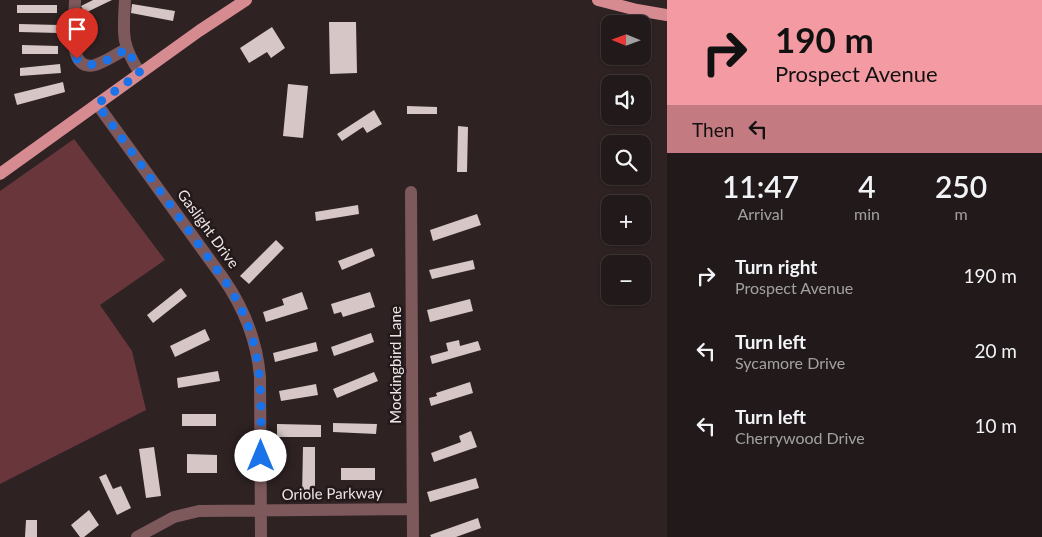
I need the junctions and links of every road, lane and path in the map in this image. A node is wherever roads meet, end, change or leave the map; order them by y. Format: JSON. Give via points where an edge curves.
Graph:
{"nodes":[{"id":1,"x":75,"y":0,"type":"edge"},
{"id":2,"x":125,"y":0,"type":"edge"},
{"id":3,"x":246,"y":0,"type":"edge"},
{"id":4,"x":598,"y":0,"type":"edge"},
{"id":5,"x":667,"y":15,"type":"edge"},
{"id":6,"x":127,"y":49,"type":"junction"},
{"id":7,"x":140,"y":73,"type":"junction"},
{"id":8,"x":97,"y":104,"type":"junction"},
{"id":9,"x":0,"y":174,"type":"edge"},
{"id":10,"x":411,"y":192,"type":"dead end"},
{"id":11,"x":413,"y":509,"type":"junction"},
{"id":12,"x":261,"y":511,"type":"junction"},
{"id":13,"x":137,"y":537,"type":"edge"},
{"id":14,"x":261,"y":537,"type":"edge"},
{"id":15,"x":413,"y":537,"type":"edge"}],
"edges":[{"from":1,"to":6,"type":"street","via":[[74,50],[79,61],[95,65]]},
{"from":2,"to":6,"type":"street"},
{"from":3,"to":7,"type":"main road"},
{"from":4,"to":5,"type":"main road"},
{"from":6,"to":7,"type":"street"},
{"from":7,"to":8,"type":"main road"},
{"from":8,"to":9,"type":"main road"},
{"from":8,"to":12,"type":"street","name":"Gaslight Drive","via":[[223,278],[248,322],[257,352],[260,378]]},
{"from":10,"to":11,"type":"street","name":"Mockingbird Lane"},
{"from":11,"to":12,"type":"street","name":"Oriole Parkway"},
{"from":11,"to":15,"type":"street","name":"Mockingbird Lane"},
{"from":12,"to":13,"type":"street","name":"Oriole Parkway","via":[[193,512],[162,522]]},
{"from":12,"to":14,"type":"street","name":"Gaslight Drive"}]}
